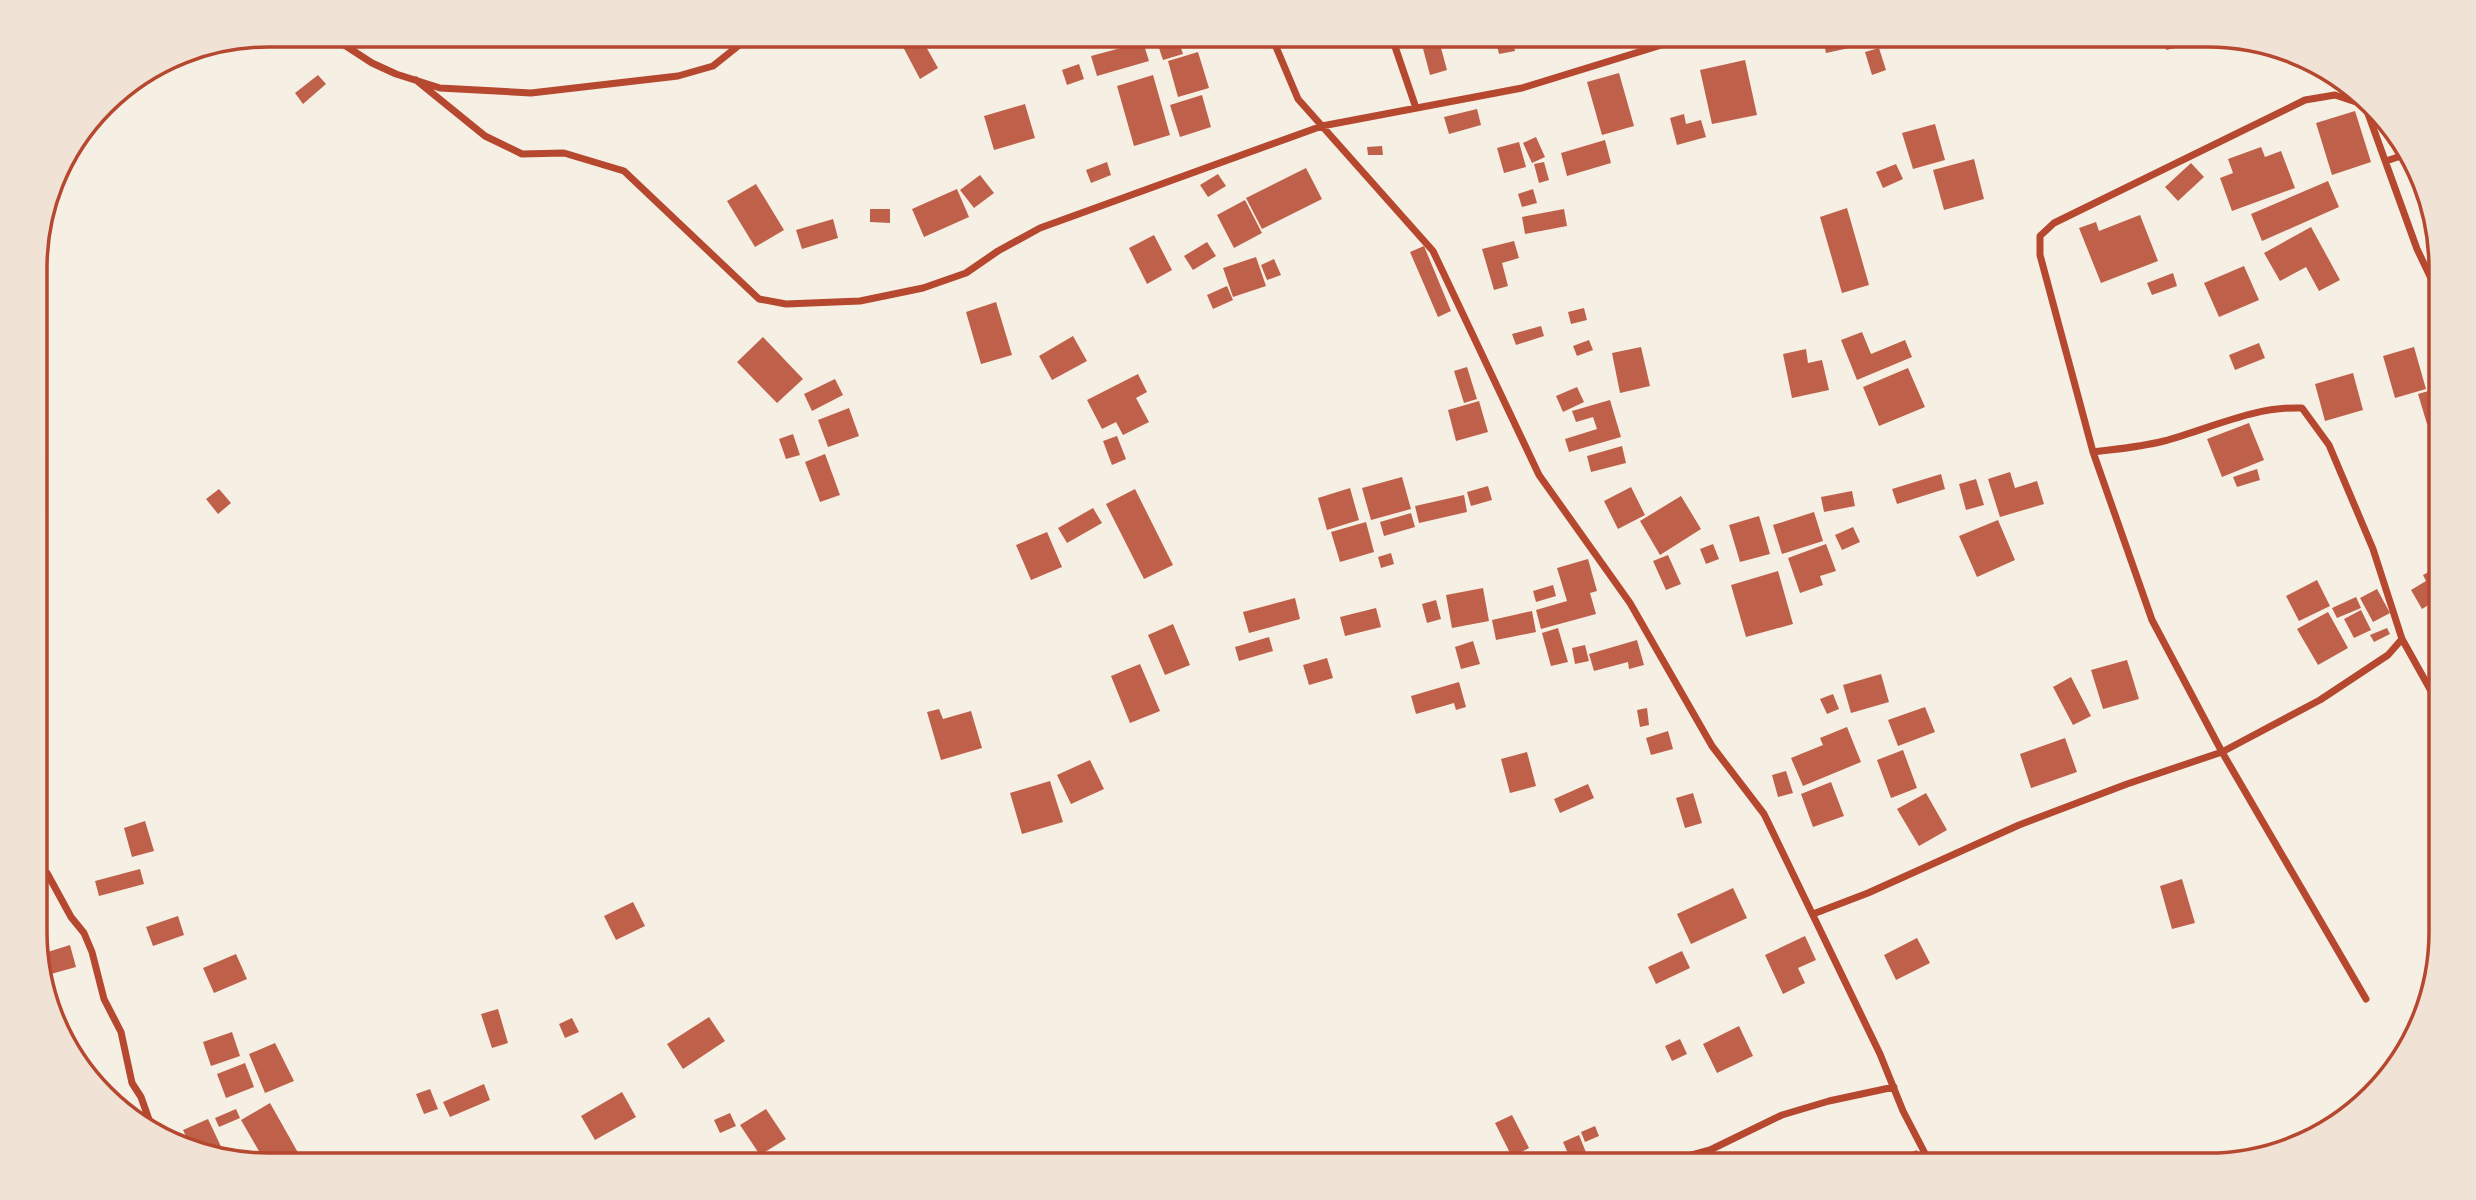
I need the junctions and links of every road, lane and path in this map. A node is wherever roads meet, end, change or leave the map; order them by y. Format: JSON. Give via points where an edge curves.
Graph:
{"nodes":[{"id":1,"x":347,"y":47,"type":"edge"},
{"id":2,"x":737,"y":47,"type":"edge"},
{"id":3,"x":1277,"y":47,"type":"edge"},
{"id":4,"x":1395,"y":47,"type":"edge"},
{"id":5,"x":1655,"y":47,"type":"edge"},
{"id":6,"x":415,"y":80,"type":"junction"},
{"id":7,"x":2351,"y":100,"type":"edge"},
{"id":8,"x":1416,"y":108,"type":"junction"},
{"id":9,"x":2370,"y":119,"type":"edge"},
{"id":10,"x":1322,"y":126,"type":"junction"},
{"id":11,"x":2398,"y":157,"type":"edge"},
{"id":12,"x":2386,"y":161,"type":"junction"},
{"id":13,"x":2429,"y":274,"type":"edge"},
{"id":14,"x":2093,"y":452,"type":"junction"},
{"id":15,"x":2402,"y":639,"type":"junction"},
{"id":16,"x":2429,"y":687,"type":"edge"},
{"id":17,"x":2222,"y":752,"type":"junction"},
{"id":18,"x":47,"y":873,"type":"edge"},
{"id":19,"x":1813,"y":914,"type":"junction"},
{"id":20,"x":2366,"y":999,"type":"dead end"},
{"id":21,"x":1894,"y":1087,"type":"junction"},
{"id":22,"x":148,"y":1116,"type":"edge"},
{"id":23,"x":1702,"y":1152,"type":"edge"},
{"id":24,"x":1925,"y":1152,"type":"edge"}],
"edges":[{"from":1,"to":6,"type":"street","via":[[372,63]]},
{"from":2,"to":6,"type":"street","via":[[713,66],[678,76],[531,93],[440,88]]},
{"from":3,"to":10,"type":"street","via":[[1298,99]]},
{"from":4,"to":8,"type":"street"},
{"from":5,"to":8,"type":"street","via":[[1522,88]]},
{"from":6,"to":10,"type":"street","via":[[485,136],[522,154],[564,153],[624,171],[759,299],[786,304],[860,301],[923,288],[966,273],[1040,228]]},
{"from":7,"to":14,"type":"street","via":[[2335,95],[2305,100],[2054,223],[2040,236],[2040,255]]},
{"from":8,"to":10,"type":"street"},
{"from":9,"to":12,"type":"street"},
{"from":10,"to":19,"type":"street","via":[[1433,251],[1539,475],[1630,603],[1712,746],[1764,814]]},
{"from":11,"to":12,"type":"street"},
{"from":12,"to":13,"type":"street"},
{"from":14,"to":15,"type":"street","via":[[2165,441],[2234,418],[2302,408],[2329,445],[2373,549]]},
{"from":14,"to":17,"type":"street","via":[[2152,620]]},
{"from":15,"to":16,"type":"street"},
{"from":15,"to":17,"type":"street","via":[[2388,654],[2320,700]]},
{"from":17,"to":19,"type":"street","via":[[2019,825]]},
{"from":17,"to":20,"type":"street"},
{"from":18,"to":22,"type":"street","via":[[92,952],[104,999],[121,1032],[132,1083]]},
{"from":19,"to":21,"type":"street"},
{"from":21,"to":23,"type":"street","via":[[1782,1115]]},
{"from":21,"to":24,"type":"street"}]}
